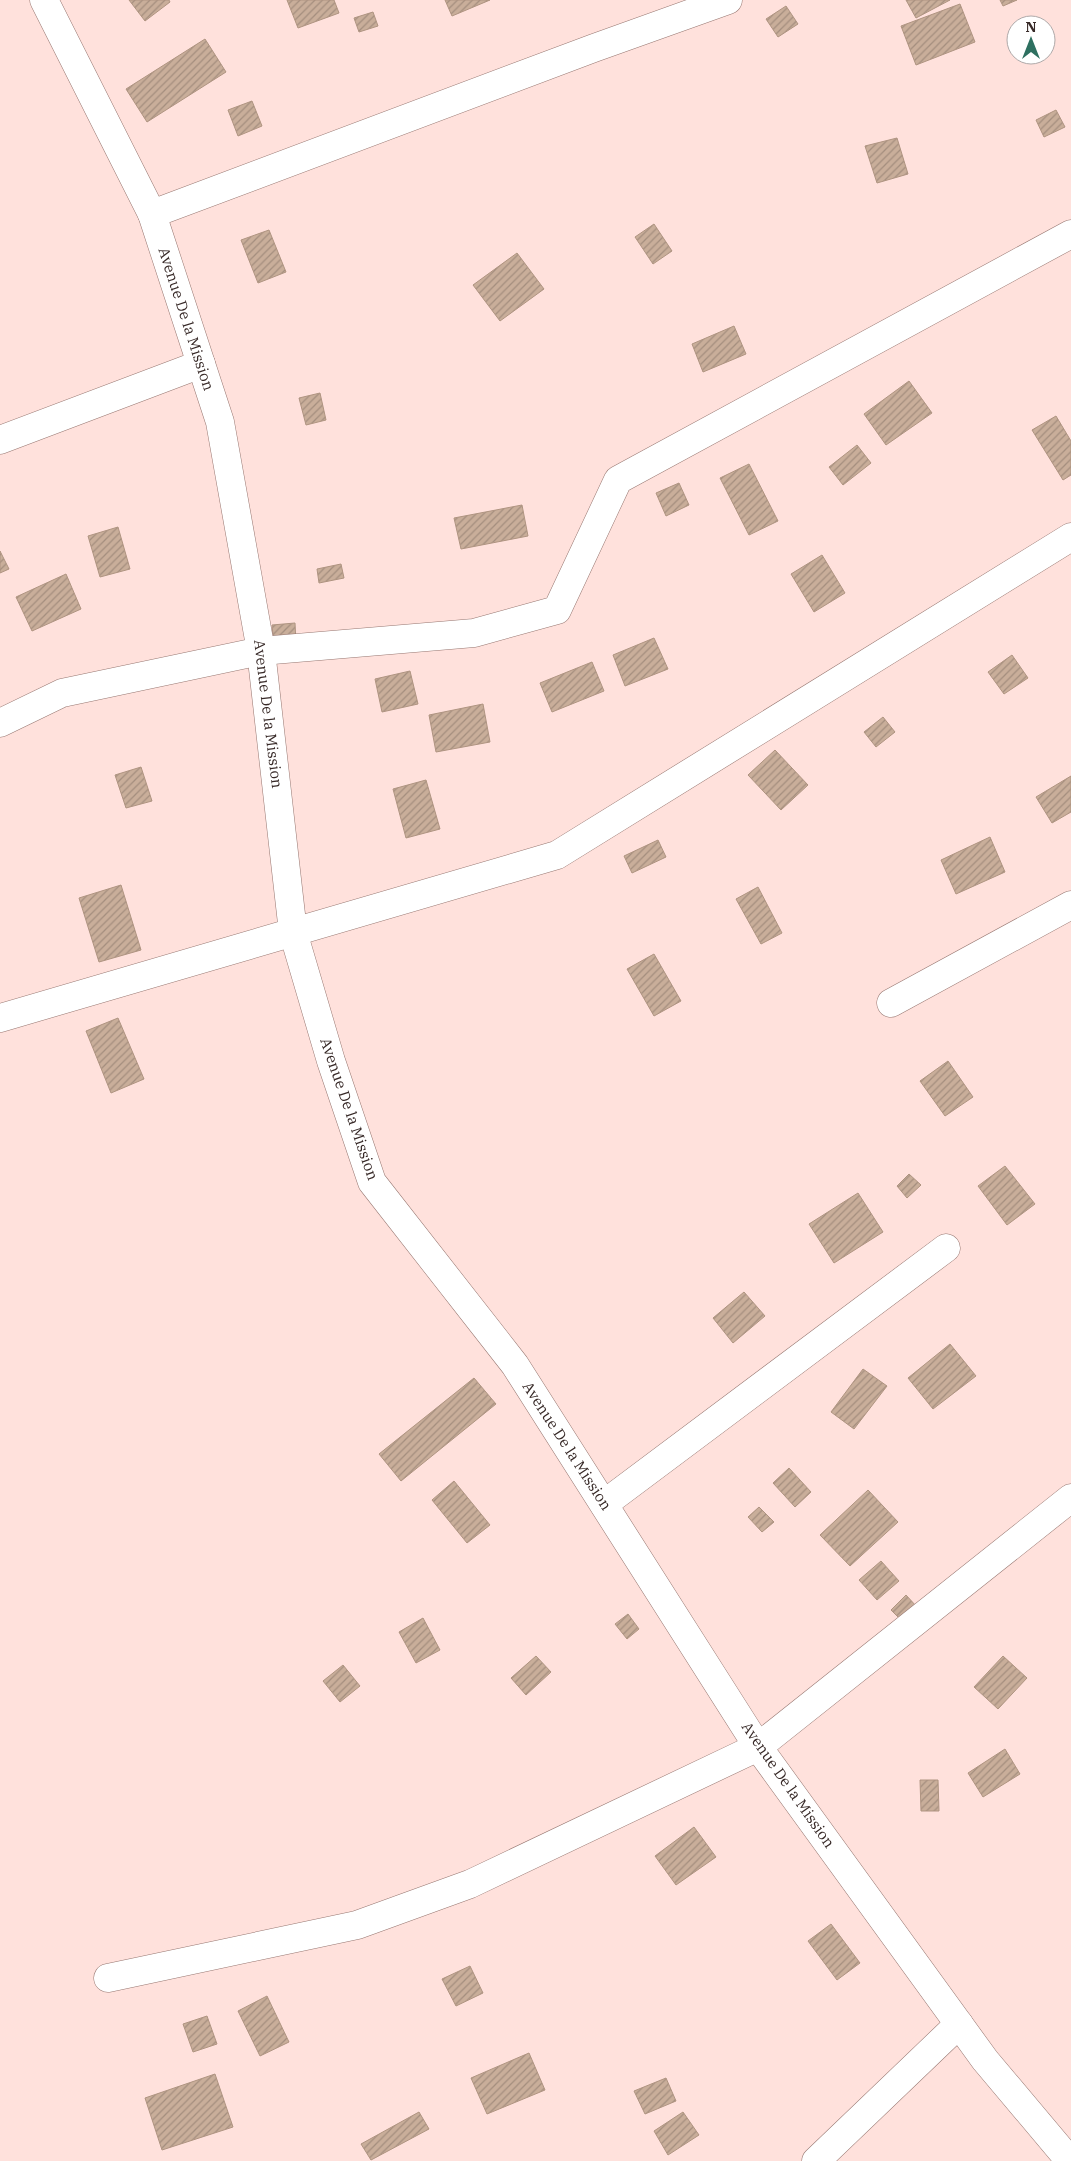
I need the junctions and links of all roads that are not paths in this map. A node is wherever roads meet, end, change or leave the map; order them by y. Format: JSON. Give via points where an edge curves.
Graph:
{"nodes":[{"id":1,"x":44,"y":0,"type":"edge"},
{"id":2,"x":728,"y":0,"type":"edge"},
{"id":3,"x":152,"y":214,"type":"junction"},
{"id":4,"x":1071,"y":234,"type":"edge"},
{"id":5,"x":201,"y":364,"type":"junction"},
{"id":6,"x":0,"y":440,"type":"edge"},
{"id":7,"x":1071,"y":536,"type":"edge"},
{"id":8,"x":261,"y":651,"type":"junction"},
{"id":9,"x":0,"y":723,"type":"edge"},
{"id":10,"x":1071,"y":905,"type":"edge"},
{"id":11,"x":294,"y":932,"type":"junction"},
{"id":12,"x":891,"y":1002,"type":"dead end"},
{"id":13,"x":0,"y":1018,"type":"edge"},
{"id":14,"x":946,"y":1248,"type":"dead end"},
{"id":15,"x":1071,"y":1498,"type":"edge"},
{"id":16,"x":604,"y":1504,"type":"junction"},
{"id":17,"x":758,"y":1747,"type":"junction"},
{"id":18,"x":108,"y":1978,"type":"dead end"},
{"id":19,"x":959,"y":2024,"type":"junction"},
{"id":20,"x":816,"y":2161,"type":"edge"},
{"id":21,"x":1070,"y":2161,"type":"edge"}],
"edges":[{"from":1,"to":3,"type":"street","name":"Avenue De la Mission"},
{"from":2,"to":3,"type":"street"},
{"from":3,"to":5,"type":"street","name":"Avenue De la Mission"},
{"from":4,"to":8,"type":"street","via":[[618,480],[558,610],[474,633]]},
{"from":5,"to":6,"type":"street"},
{"from":5,"to":8,"type":"street","name":"Avenue De la Mission","via":[[220,422]]},
{"from":7,"to":11,"type":"street","via":[[557,855]]},
{"from":8,"to":9,"type":"street","via":[[62,692]]},
{"from":8,"to":11,"type":"street","name":"Avenue De la Mission"},
{"from":10,"to":12,"type":"street"},
{"from":11,"to":13,"type":"street"},
{"from":11,"to":16,"type":"street","name":"Avenue De la Mission","via":[[372,1182],[515,1365]]},
{"from":14,"to":16,"type":"street"},
{"from":15,"to":17,"type":"street"},
{"from":16,"to":17,"type":"street","name":"Avenue De la Mission"},
{"from":17,"to":18,"type":"street","via":[[470,1884],[357,1925]]},
{"from":17,"to":19,"type":"street","name":"Avenue De la Mission"},
{"from":19,"to":20,"type":"street"},
{"from":19,"to":21,"type":"street","name":"Avenue De la Mission"}]}
